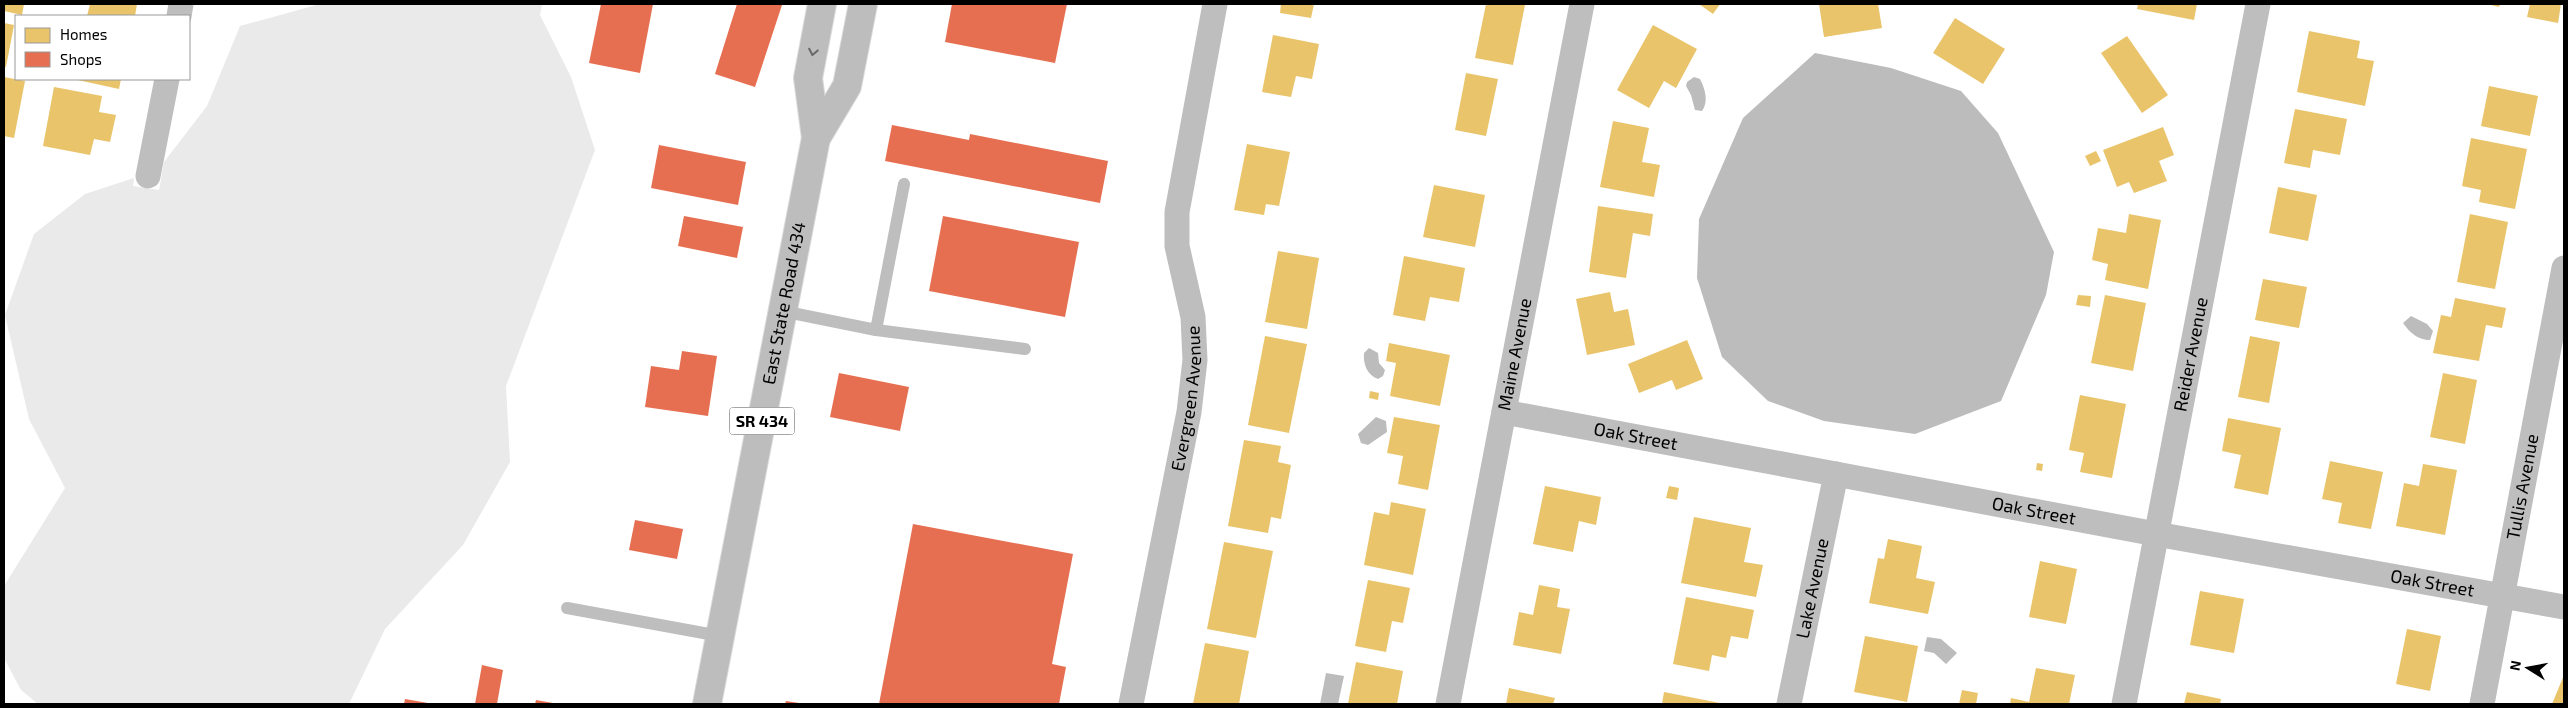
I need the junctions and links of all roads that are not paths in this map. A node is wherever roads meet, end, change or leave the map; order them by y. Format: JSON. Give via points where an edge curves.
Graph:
{"nodes":[{"id":1,"x":822,"y":4,"type":"edge"},
{"id":2,"x":863,"y":4,"type":"edge"},
{"id":3,"x":1215,"y":4,"type":"edge"},
{"id":4,"x":1582,"y":4,"type":"edge"},
{"id":5,"x":2258,"y":4,"type":"edge"},
{"id":6,"x":167,"y":80,"type":"edge"},
{"id":7,"x":816,"y":138,"type":"junction"},
{"id":8,"x":148,"y":176,"type":"dead end"},
{"id":9,"x":904,"y":184,"type":"dead end"},
{"id":10,"x":2564,"y":268,"type":"edge"},
{"id":11,"x":782,"y":311,"type":"junction"},
{"id":12,"x":876,"y":330,"type":"junction"},
{"id":13,"x":1025,"y":349,"type":"dead end"},
{"id":14,"x":1504,"y":412,"type":"junction"},
{"id":15,"x":1836,"y":474,"type":"junction"},
{"id":16,"x":2156,"y":534,"type":"junction"},
{"id":17,"x":2502,"y":596,"type":"junction"},
{"id":18,"x":2564,"y":607,"type":"edge"},
{"id":19,"x":567,"y":608,"type":"dead end"},
{"id":20,"x":720,"y":636,"type":"junction"},
{"id":21,"x":707,"y":704,"type":"edge"},
{"id":22,"x":1132,"y":704,"type":"edge"},
{"id":23,"x":1448,"y":704,"type":"edge"},
{"id":24,"x":1790,"y":704,"type":"edge"},
{"id":25,"x":2124,"y":704,"type":"edge"},
{"id":26,"x":2482,"y":704,"type":"edge"}],
"edges":[{"from":1,"to":7,"type":"main road","number":"SR 434","one_way":true,"via":[[808,78]]},
{"from":2,"to":7,"type":"main road","number":"SR 434","via":[[847,86]]},
{"from":3,"to":22,"type":"street","name":"Evergreen Avenue","via":[[1177,212],[1177,246],[1193,317],[1195,360],[1189,412]]},
{"from":4,"to":14,"type":"street","name":"Maine Avenue"},
{"from":5,"to":16,"type":"street","name":"Reider Avenue"},
{"from":6,"to":8,"type":"street"},
{"from":7,"to":11,"type":"main road","name":"East State Road 434","number":"SR 434"},
{"from":9,"to":12,"type":"lane"},
{"from":10,"to":17,"type":"street","name":"Tullis Avenue"},
{"from":11,"to":12,"type":"lane"},
{"from":11,"to":20,"type":"main road","name":"East State Road 434","number":"SR 434"},
{"from":12,"to":13,"type":"lane"},
{"from":14,"to":15,"type":"street","name":"Oak Street"},
{"from":14,"to":23,"type":"street","name":"Maine Avenue"},
{"from":15,"to":16,"type":"street","name":"Oak Street"},
{"from":15,"to":24,"type":"street","name":"Lake Avenue"},
{"from":16,"to":17,"type":"street","name":"Oak Street"},
{"from":16,"to":25,"type":"street","name":"Reider Avenue"},
{"from":17,"to":18,"type":"street","name":"Oak Street"},
{"from":17,"to":26,"type":"street","name":"Tullis Avenue"},
{"from":19,"to":20,"type":"lane"},
{"from":20,"to":21,"type":"main road","name":"East State Road 434","number":"SR 434"}]}
